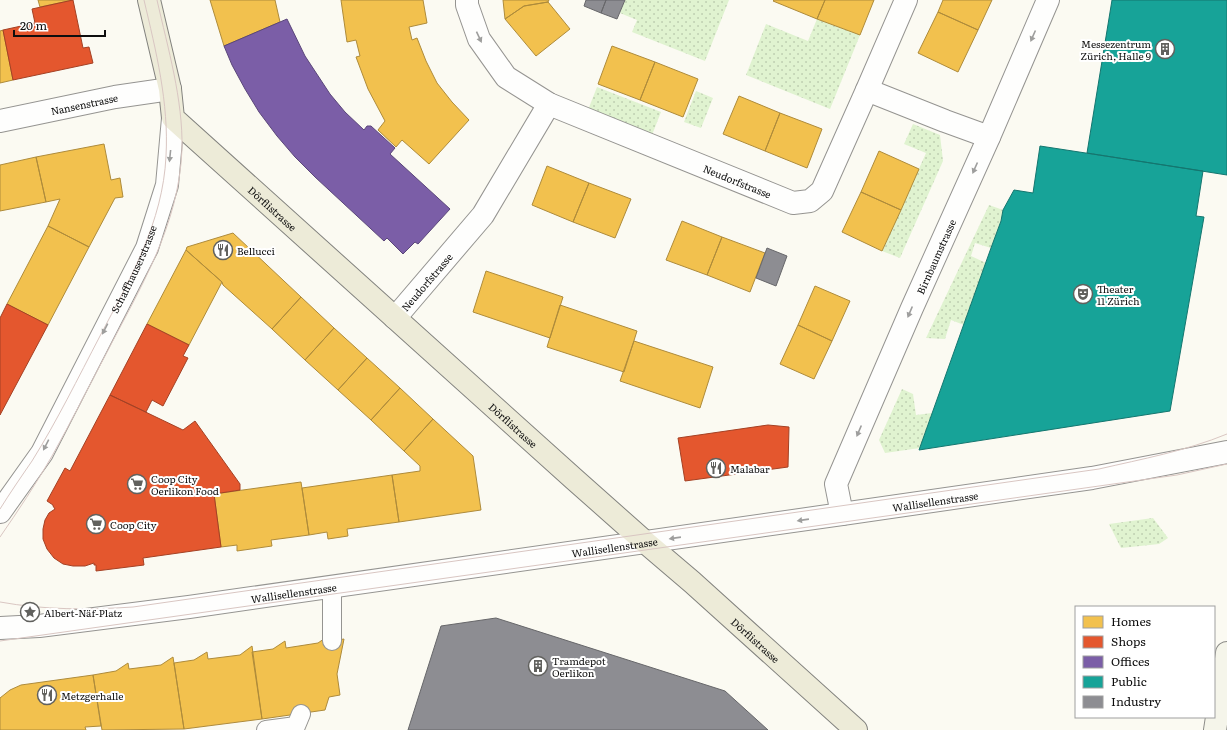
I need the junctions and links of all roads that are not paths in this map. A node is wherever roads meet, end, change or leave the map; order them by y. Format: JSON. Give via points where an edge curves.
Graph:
{"nodes":[{"id":1,"x":149,"y":0,"type":"edge"},
{"id":2,"x":468,"y":0,"type":"edge"},
{"id":3,"x":906,"y":0,"type":"edge"},
{"id":4,"x":1048,"y":0,"type":"edge"},
{"id":5,"x":170,"y":89,"type":"junction"},
{"id":6,"x":868,"y":90,"type":"junction"},
{"id":7,"x":549,"y":104,"type":"junction"},
{"id":8,"x":173,"y":118,"type":"junction"},
{"id":9,"x":0,"y":121,"type":"edge"},
{"id":10,"x":989,"y":137,"type":"junction"},
{"id":11,"x":396,"y":318,"type":"junction"},
{"id":12,"x":1227,"y":452,"type":"edge"},
{"id":13,"x":0,"y":512,"type":"edge"},
{"id":14,"x":842,"y":514,"type":"junction"},
{"id":15,"x":645,"y":542,"type":"junction"},
{"id":16,"x":332,"y":586,"type":"junction"},
{"id":17,"x":0,"y":628,"type":"edge"},
{"id":18,"x":332,"y":641,"type":"dead end"},
{"id":19,"x":1227,"y":653,"type":"edge"},
{"id":20,"x":301,"y":714,"type":"dead end"},
{"id":21,"x":266,"y":730,"type":"edge"},
{"id":22,"x":856,"y":730,"type":"edge"},
{"id":23,"x":1215,"y":730,"type":"edge"}],
"edges":[{"from":1,"to":5,"type":"main road","name":"Schaffhauserstrasse"},
{"from":2,"to":7,"type":"street","name":"Neudorfstrasse","one_way":true,"via":[[467,5],[479,38],[506,77]]},
{"from":3,"to":6,"type":"street","name":"Neudorfstrasse"},
{"from":4,"to":10,"type":"street","name":"Birnbaumstrasse","one_way":true},
{"from":5,"to":8,"type":"main road","name":"Schaffhauserstrasse"},
{"from":5,"to":9,"type":"street","name":"Nansenstrasse","via":[[115,97]]},
{"from":6,"to":7,"type":"street","name":"Neudorfstrasse","via":[[822,191],[810,201],[793,203]]},
{"from":6,"to":10,"type":"street"},
{"from":7,"to":11,"type":"street","name":"Neudorfstrasse","via":[[483,214]]},
{"from":8,"to":11,"type":"main road","name":"Dörflistrasse"},
{"from":8,"to":13,"type":"street","name":"Schaffhauserstrasse","one_way":true,"via":[[167,185],[147,248],[42,453]]},
{"from":10,"to":14,"type":"street","name":"Birnbaumstrasse","one_way":true,"via":[[836,484]]},
{"from":11,"to":15,"type":"main road","name":"Dörflistrasse"},
{"from":12,"to":14,"type":"street","name":"Wallisellenstrasse","via":[[1092,478]]},
{"from":14,"to":15,"type":"street","name":"Wallisellenstrasse","one_way":true},
{"from":15,"to":16,"type":"street","name":"Wallisellenstrasse"},
{"from":15,"to":22,"type":"main road","name":"Dörflistrasse"},
{"from":16,"to":17,"type":"street","name":"Wallisellenstrasse","via":[[39,626]]},
{"from":16,"to":18,"type":"lane"},
{"from":19,"to":23,"type":"main road"},
{"from":20,"to":21,"type":"lane","via":[[296,726]]}]}
